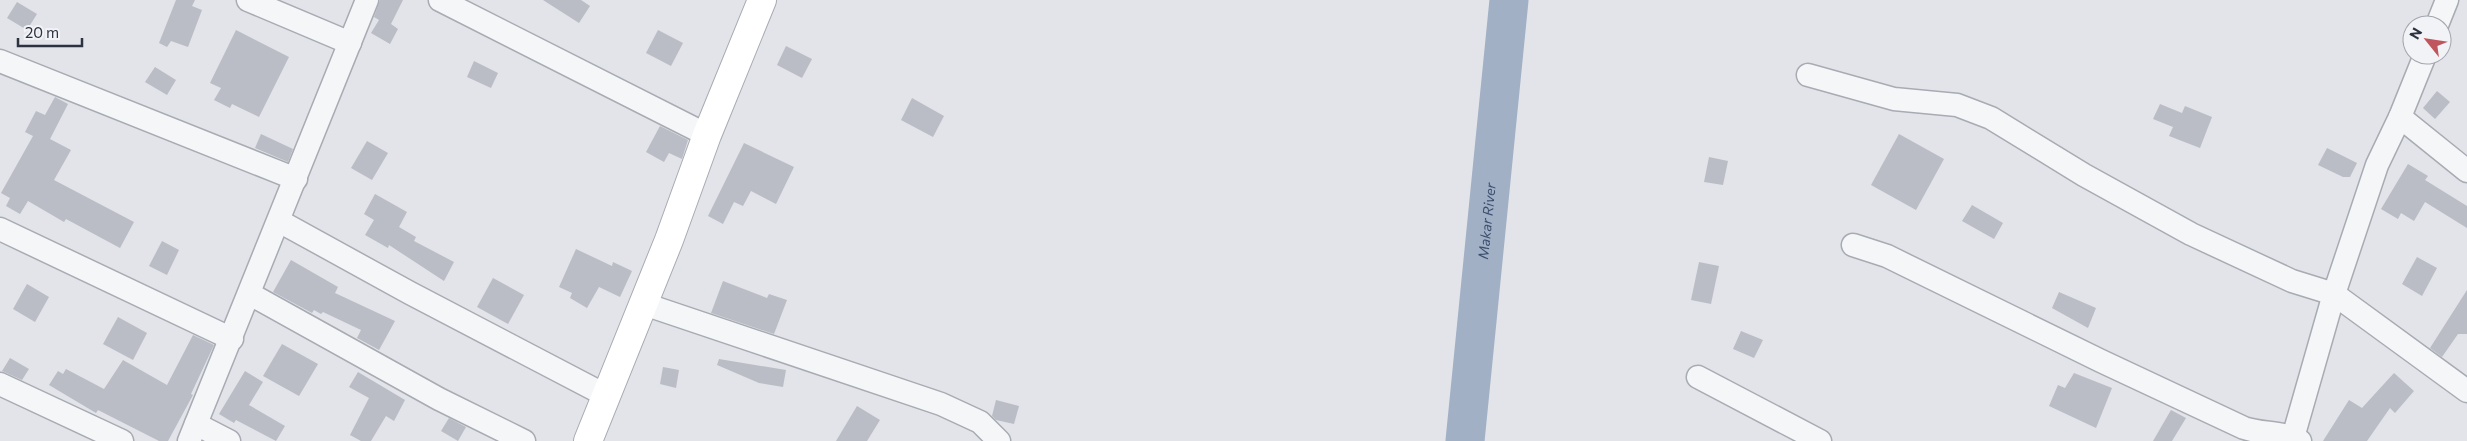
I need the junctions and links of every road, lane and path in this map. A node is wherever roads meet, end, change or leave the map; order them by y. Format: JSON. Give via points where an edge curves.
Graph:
{"nodes":[{"id":1,"x":248,"y":0,"type":"edge"},
{"id":2,"x":367,"y":0,"type":"edge"},
{"id":3,"x":440,"y":0,"type":"edge"},
{"id":4,"x":759,"y":1,"type":"edge"},
{"id":5,"x":350,"y":43,"type":"junction"},
{"id":6,"x":0,"y":61,"type":"edge"},
{"id":7,"x":2421,"y":65,"type":"edge"},
{"id":8,"x":1808,"y":75,"type":"dead end"},
{"id":9,"x":2400,"y":117,"type":"junction"},
{"id":10,"x":707,"y":135,"type":"junction"},
{"id":11,"x":2467,"y":171,"type":"edge"},
{"id":12,"x":296,"y":179,"type":"junction"},
{"id":13,"x":279,"y":221,"type":"junction"},
{"id":14,"x":0,"y":229,"type":"edge"},
{"id":15,"x":1853,"y":245,"type":"dead end"},
{"id":16,"x":250,"y":294,"type":"junction"},
{"id":17,"x":2334,"y":294,"type":"junction"},
{"id":18,"x":644,"y":304,"type":"junction"},
{"id":19,"x":232,"y":339,"type":"junction"},
{"id":20,"x":1698,"y":377,"type":"dead end"},
{"id":21,"x":0,"y":384,"type":"edge"},
{"id":22,"x":2467,"y":391,"type":"edge"},
{"id":23,"x":607,"y":396,"type":"junction"},
{"id":24,"x":193,"y":432,"type":"edge"},
{"id":25,"x":2295,"y":440,"type":"edge"},
{"id":26,"x":122,"y":441,"type":"edge"},
{"id":27,"x":229,"y":441,"type":"edge"},
{"id":28,"x":524,"y":441,"type":"edge"},
{"id":29,"x":588,"y":441,"type":"edge"},
{"id":30,"x":999,"y":441,"type":"edge"},
{"id":31,"x":1820,"y":441,"type":"edge"}],
"edges":[{"from":1,"to":5,"type":"street"},
{"from":2,"to":5,"type":"street"},
{"from":3,"to":10,"type":"street"},
{"from":4,"to":10,"type":"street"},
{"from":5,"to":12,"type":"street"},
{"from":6,"to":12,"type":"street"},
{"from":7,"to":9,"type":"street"},
{"from":8,"to":17,"type":"street","via":[[1894,99],[1957,105],[1975,111],[2192,234],[2292,280]]},
{"from":9,"to":11,"type":"street"},
{"from":9,"to":17,"type":"street","via":[[2377,165]]},
{"from":10,"to":18,"type":"street"},
{"from":12,"to":13,"type":"street"},
{"from":13,"to":16,"type":"street"},
{"from":13,"to":23,"type":"street"},
{"from":14,"to":19,"type":"street"},
{"from":15,"to":25,"type":"street","via":[[1887,256],[2101,362],[2244,428]]},
{"from":16,"to":19,"type":"street"},
{"from":16,"to":28,"type":"street","via":[[439,399]]},
{"from":17,"to":22,"type":"street"},
{"from":17,"to":25,"type":"street"},
{"from":18,"to":23,"type":"street"},
{"from":18,"to":30,"type":"street","via":[[941,404],[980,422]]},
{"from":19,"to":24,"type":"street"},
{"from":20,"to":31,"type":"street"},
{"from":21,"to":26,"type":"street"},
{"from":23,"to":29,"type":"street"},
{"from":24,"to":27,"type":"street"}]}
